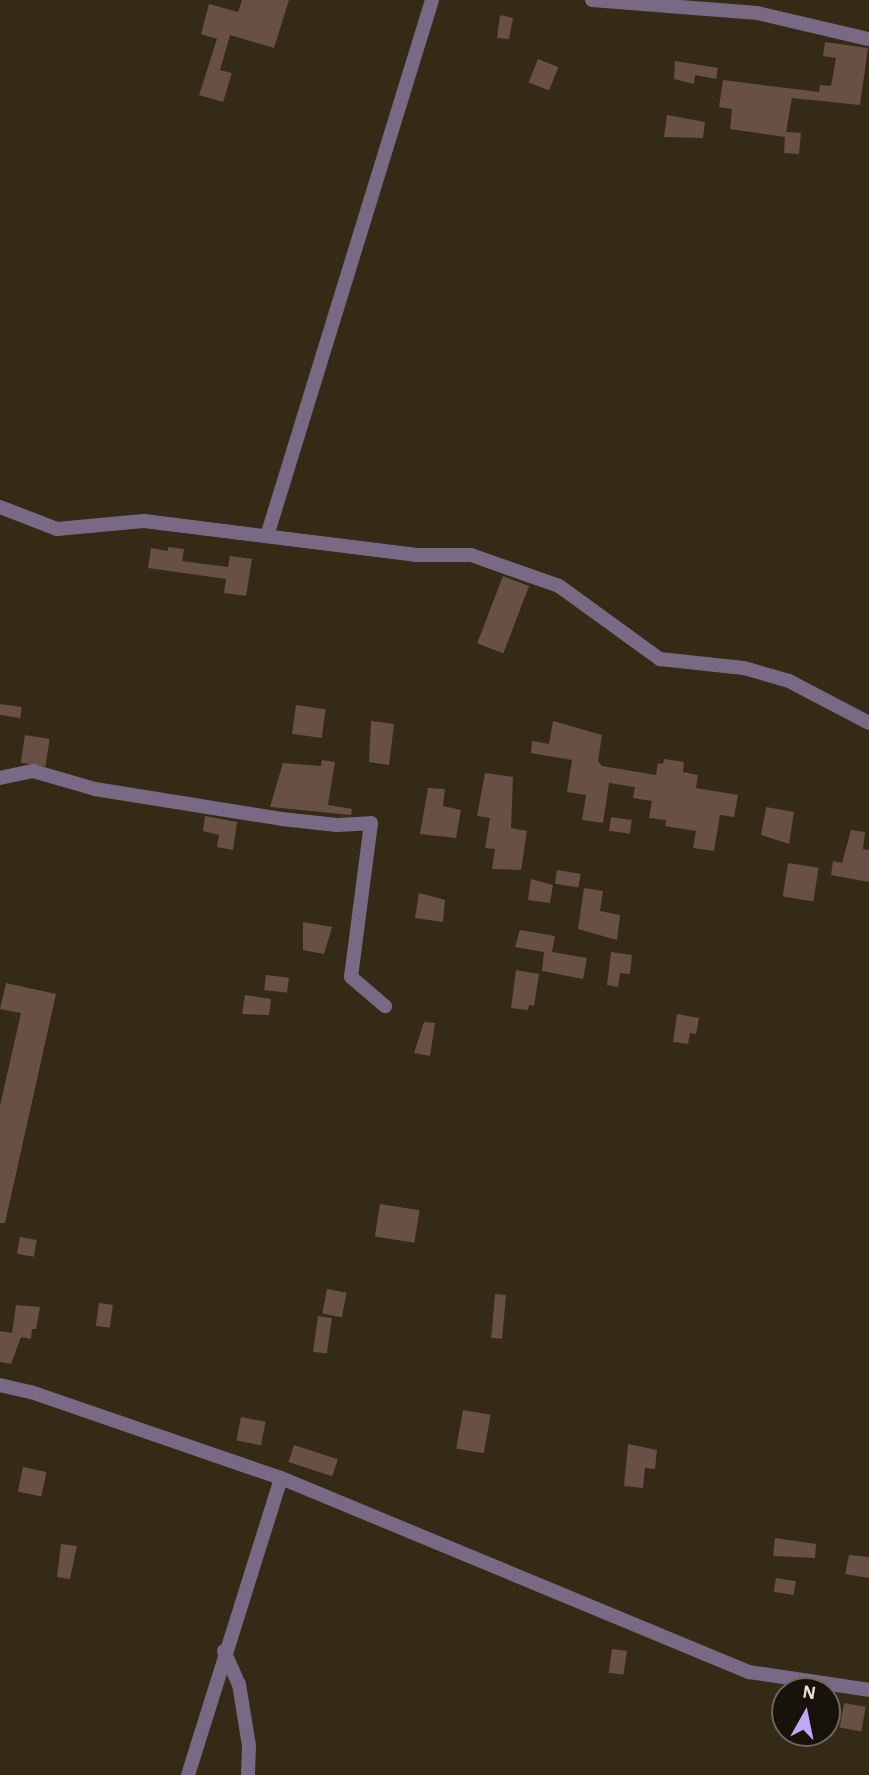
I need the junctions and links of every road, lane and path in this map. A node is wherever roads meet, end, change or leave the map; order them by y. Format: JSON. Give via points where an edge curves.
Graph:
{"nodes":[{"id":1,"x":432,"y":0,"type":"edge"},
{"id":2,"x":592,"y":0,"type":"edge"},
{"id":3,"x":869,"y":39,"type":"edge"},
{"id":4,"x":0,"y":507,"type":"edge"},
{"id":5,"x":267,"y":537,"type":"junction"},
{"id":6,"x":869,"y":723,"type":"edge"},
{"id":7,"x":0,"y":778,"type":"edge"},
{"id":8,"x":385,"y":1006,"type":"dead end"},
{"id":9,"x":0,"y":1385,"type":"edge"},
{"id":10,"x":281,"y":1478,"type":"junction"},
{"id":11,"x":224,"y":1651,"type":"junction"},
{"id":12,"x":869,"y":1690,"type":"edge"},
{"id":13,"x":188,"y":1775,"type":"edge"},
{"id":14,"x":248,"y":1775,"type":"edge"}],
"edges":[{"from":1,"to":5,"type":"street"},
{"from":2,"to":3,"type":"street","via":[[757,13]]},
{"from":4,"to":5,"type":"street","via":[[57,528],[144,521]]},
{"from":5,"to":6,"type":"street","via":[[416,555],[471,555],[559,586],[660,659],[744,668],[789,681]]},
{"from":7,"to":8,"type":"street","via":[[33,771],[95,789],[282,819],[371,822],[351,977]]},
{"from":9,"to":10,"type":"street","via":[[32,1391]]},
{"from":10,"to":11,"type":"street"},
{"from":10,"to":12,"type":"street","via":[[555,1595],[749,1671]]},
{"from":11,"to":13,"type":"street"},
{"from":11,"to":14,"type":"street","via":[[239,1684],[249,1746]]}]}
